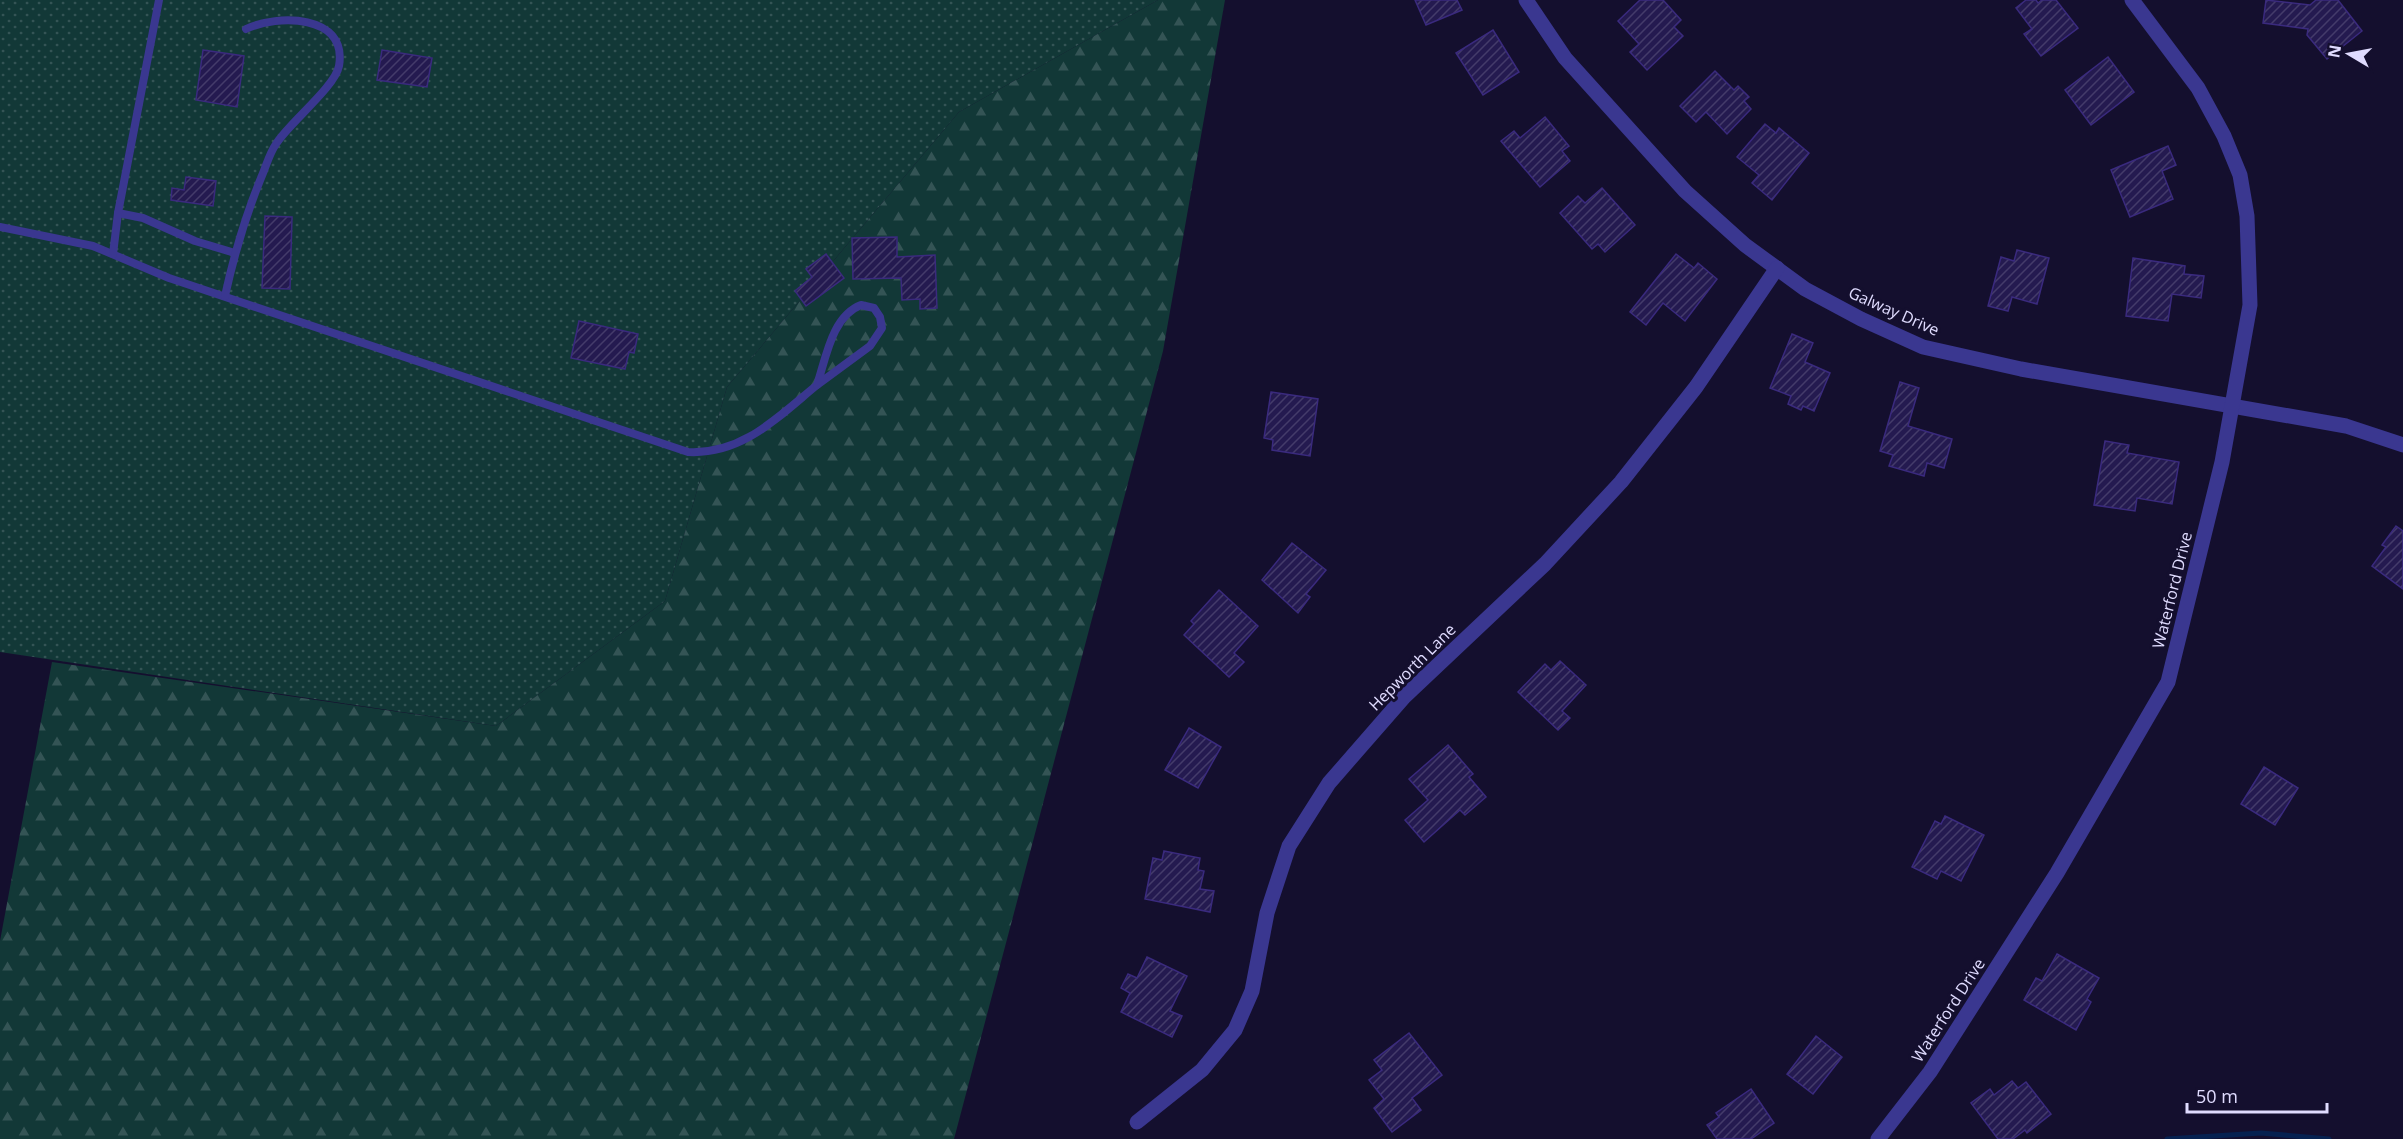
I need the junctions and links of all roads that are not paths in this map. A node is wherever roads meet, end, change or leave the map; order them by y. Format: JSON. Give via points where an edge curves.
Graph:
{"nodes":[{"id":1,"x":159,"y":0,"type":"edge"},
{"id":2,"x":1526,"y":0,"type":"edge"},
{"id":3,"x":2132,"y":0,"type":"edge"},
{"id":4,"x":246,"y":29,"type":"dead end"},
{"id":5,"x":118,"y":213,"type":"junction"},
{"id":6,"x":0,"y":227,"type":"edge"},
{"id":7,"x":235,"y":253,"type":"junction"},
{"id":8,"x":113,"y":254,"type":"junction"},
{"id":9,"x":1777,"y":268,"type":"junction"},
{"id":10,"x":225,"y":296,"type":"junction"},
{"id":11,"x":817,"y":385,"type":"junction"},
{"id":12,"x":2231,"y":406,"type":"junction"},
{"id":13,"x":2403,"y":445,"type":"edge"},
{"id":14,"x":1137,"y":1122,"type":"dead end"},
{"id":15,"x":1878,"y":1139,"type":"edge"}],
"edges":[{"from":1,"to":5,"type":"lane"},
{"from":2,"to":9,"type":"street","name":"Galway Drive","via":[[1565,58],[1685,191]]},
{"from":3,"to":12,"type":"street","name":"Waterford Drive","via":[[2198,88],[2240,175],[2247,216],[2250,305]]},
{"from":4,"to":7,"type":"lane","via":[[261,22],[283,20],[327,30],[339,44],[339,67],[325,89],[275,144],[245,217]]},
{"from":5,"to":7,"type":"lane","via":[[143,218],[195,241]]},
{"from":5,"to":8,"type":"lane"},
{"from":6,"to":8,"type":"lane","via":[[73,240]]},
{"from":7,"to":10,"type":"lane"},
{"from":8,"to":10,"type":"lane"},
{"from":9,"to":12,"type":"street","name":"Galway Drive","via":[[1805,289],[1923,347],[2021,369]]},
{"from":9,"to":14,"type":"street","name":"Hepworth Lane","via":[[1696,387],[1621,482],[1545,564],[1404,697],[1329,783],[1289,846],[1267,913],[1252,991],[1234,1030],[1203,1070]]},
{"from":10,"to":11,"type":"lane","via":[[688,452],[718,451],[731,446],[774,420]]},
{"from":11,"to":11,"type":"lane","via":[[840,322],[850,309],[861,305],[874,308],[882,328],[870,346]]},
{"from":12,"to":13,"type":"street","name":"Galway Drive","via":[[2346,426]]},
{"from":12,"to":15,"type":"street","name":"Waterford Drive","via":[[2222,462],[2168,682],[2051,883],[1930,1072]]}]}
